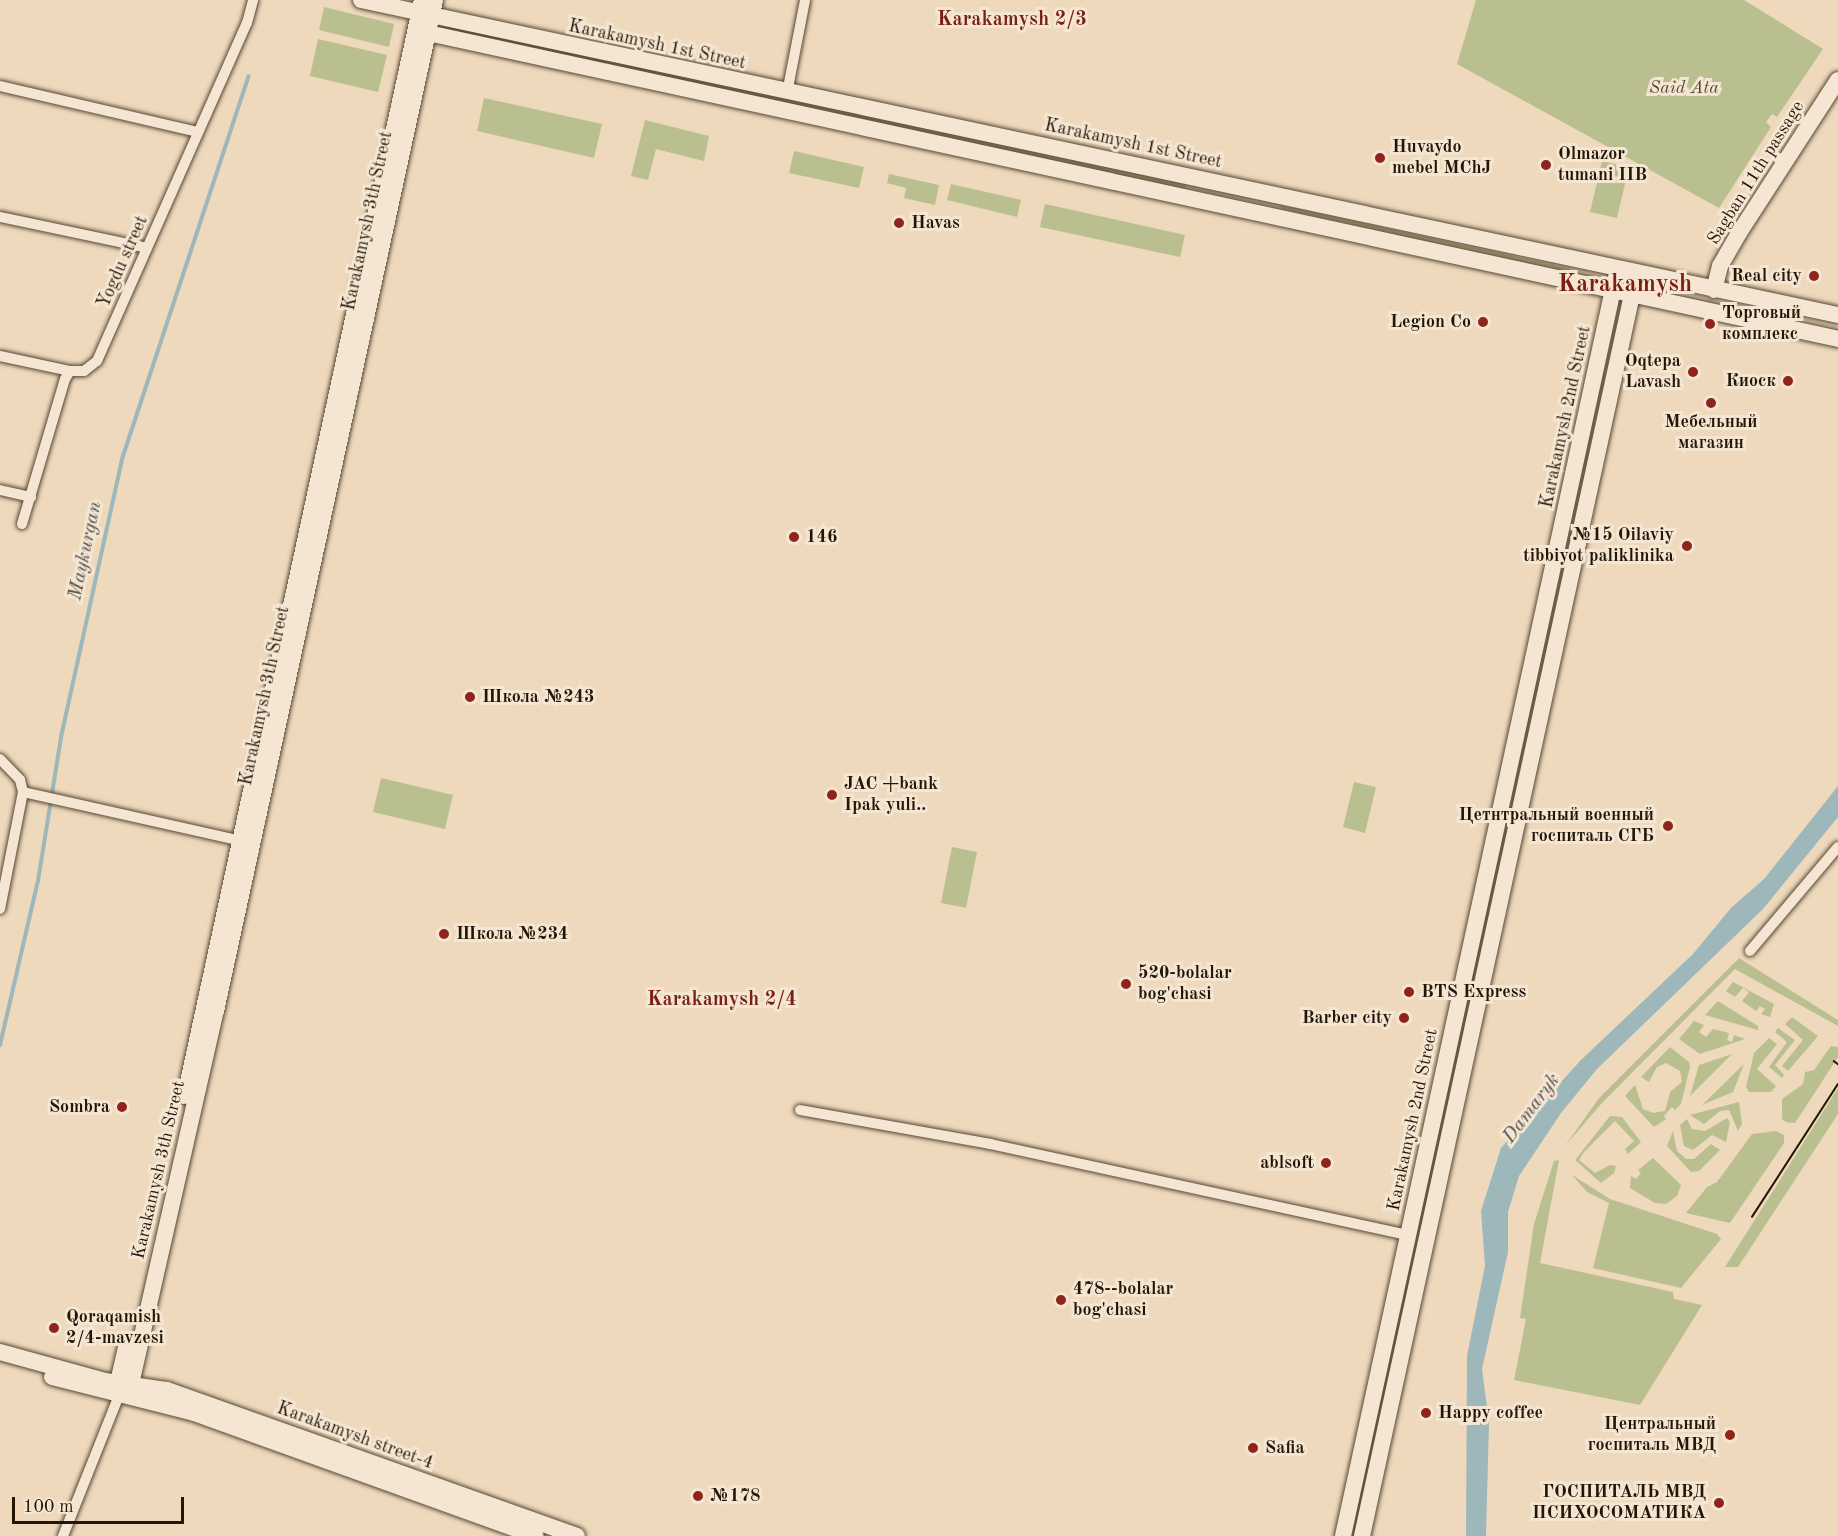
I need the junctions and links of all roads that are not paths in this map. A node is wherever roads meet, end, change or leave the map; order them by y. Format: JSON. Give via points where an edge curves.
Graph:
{"nodes":[{"id":1,"x":253,"y":0,"type":"edge"},
{"id":2,"x":361,"y":0,"type":"edge"},
{"id":3,"x":805,"y":0,"type":"edge"},
{"id":4,"x":427,"y":8,"type":"edge"},
{"id":5,"x":428,"y":33,"type":"junction"},
{"id":6,"x":1838,"y":80,"type":"edge"},
{"id":7,"x":0,"y":86,"type":"edge"},
{"id":8,"x":787,"y":93,"type":"junction"},
{"id":9,"x":198,"y":132,"type":"junction"},
{"id":10,"x":1203,"y":178,"type":"junction"},
{"id":11,"x":1199,"y":200,"type":"junction"},
{"id":12,"x":0,"y":217,"type":"edge"},
{"id":13,"x":147,"y":248,"type":"junction"},
{"id":14,"x":1617,"y":270,"type":"junction"},
{"id":15,"x":1637,"y":274,"type":"junction"},
{"id":16,"x":1714,"y":290,"type":"junction"},
{"id":17,"x":1613,"y":291,"type":"junction"},
{"id":18,"x":1632,"y":295,"type":"junction"},
{"id":19,"x":1838,"y":315,"type":"edge"},
{"id":20,"x":1838,"y":339,"type":"edge"},
{"id":21,"x":0,"y":356,"type":"edge"},
{"id":22,"x":70,"y":371,"type":"junction"},
{"id":23,"x":0,"y":490,"type":"edge"},
{"id":24,"x":31,"y":497,"type":"junction"},
{"id":25,"x":22,"y":524,"type":"dead end"},
{"id":26,"x":1537,"y":643,"type":"junction"},
{"id":27,"x":1556,"y":647,"type":"junction"},
{"id":28,"x":0,"y":759,"type":"edge"},
{"id":29,"x":23,"y":792,"type":"junction"},
{"id":30,"x":246,"y":842,"type":"junction"},
{"id":31,"x":1838,"y":847,"type":"edge"},
{"id":32,"x":0,"y":905,"type":"edge"},
{"id":33,"x":1750,"y":951,"type":"dead end"},
{"id":34,"x":800,"y":1110,"type":"dead end"},
{"id":35,"x":1421,"y":1179,"type":"junction"},
{"id":36,"x":1439,"y":1182,"type":"junction"},
{"id":37,"x":1408,"y":1235,"type":"junction"},
{"id":38,"x":1,"y":1352,"type":"edge"},
{"id":39,"x":123,"y":1387,"type":"junction"},
{"id":40,"x":63,"y":1536,"type":"edge"},
{"id":41,"x":535,"y":1536,"type":"edge"},
{"id":42,"x":577,"y":1536,"type":"edge"},
{"id":43,"x":1343,"y":1536,"type":"edge"},
{"id":44,"x":1362,"y":1536,"type":"edge"}],
"edges":[{"from":1,"to":9,"type":"street","name":"Yogdu street","via":[[247,23]]},
{"from":2,"to":4,"type":"main road","name":"Karakamysh 1st Street"},
{"from":3,"to":8,"type":"street"},
{"from":4,"to":5,"type":"main road","name":"Karakamysh 3th Street"},
{"from":4,"to":8,"type":"main road","name":"Karakamysh 1st Street"},
{"from":4,"to":30,"type":"main road","name":"Karakamysh 3th Street"},
{"from":5,"to":11,"type":"main road","name":"Karakamysh 1st Street"},
{"from":5,"to":30,"type":"main road","name":"Karakamysh 3th Street"},
{"from":6,"to":16,"type":"main road","name":"Sagban 11th passage","via":[[1739,233],[1720,266]]},
{"from":7,"to":9,"type":"street"},
{"from":8,"to":10,"type":"main road","name":"Karakamysh 1st Street"},
{"from":9,"to":13,"type":"street","name":"Yogdu street"},
{"from":10,"to":11,"type":"main road"},
{"from":10,"to":14,"type":"main road","name":"Karakamysh 1st Street"},
{"from":11,"to":17,"type":"main road","name":"Karakamysh 1st Street"},
{"from":12,"to":13,"type":"street"},
{"from":13,"to":22,"type":"street","name":"Yogdu street","via":[[97,361],[84,371]]},
{"from":14,"to":15,"type":"main road","name":"Karakamysh 1st Street"},
{"from":14,"to":17,"type":"main road","name":"Karakamysh 2nd Street"},
{"from":15,"to":16,"type":"main road","name":"Karakamysh 1st Street"},
{"from":15,"to":18,"type":"main road"},
{"from":16,"to":19,"type":"main road","name":"Karakamysh 1st Street"},
{"from":17,"to":18,"type":"main road","name":"Karakamysh 1st Street"},
{"from":17,"to":26,"type":"main road","name":"Karakamysh 2nd Street"},
{"from":18,"to":20,"type":"main road","name":"Karakamysh 1st Street"},
{"from":18,"to":27,"type":"main road"},
{"from":21,"to":22,"type":"street"},
{"from":22,"to":24,"type":"street"},
{"from":23,"to":24,"type":"street"},
{"from":24,"to":25,"type":"street"},
{"from":26,"to":27,"type":"main road"},
{"from":26,"to":35,"type":"main road","name":"Karakamysh 2nd Street"},
{"from":27,"to":36,"type":"main road"},
{"from":28,"to":29,"type":"street","via":[[20,780]]},
{"from":29,"to":30,"type":"street"},
{"from":29,"to":32,"type":"street"},
{"from":30,"to":39,"type":"main road","name":"Karakamysh 3th Street"},
{"from":31,"to":33,"type":"street"},
{"from":34,"to":37,"type":"street","via":[[990,1144]]},
{"from":35,"to":36,"type":"main road"},
{"from":35,"to":37,"type":"main road","name":"Karakamysh 2nd Street"},
{"from":36,"to":44,"type":"main road"},
{"from":37,"to":43,"type":"main road","name":"Karakamysh 2nd Street"},
{"from":38,"to":39,"type":"main road","via":[[13,1364]]},
{"from":39,"to":40,"type":"street","name":"Karakamysh 3th Street"},
{"from":39,"to":41,"type":"main road","name":"Karakamysh street-4"},
{"from":39,"to":42,"type":"main road","name":"Karakamysh street-4","via":[[167,1390]]}]}
